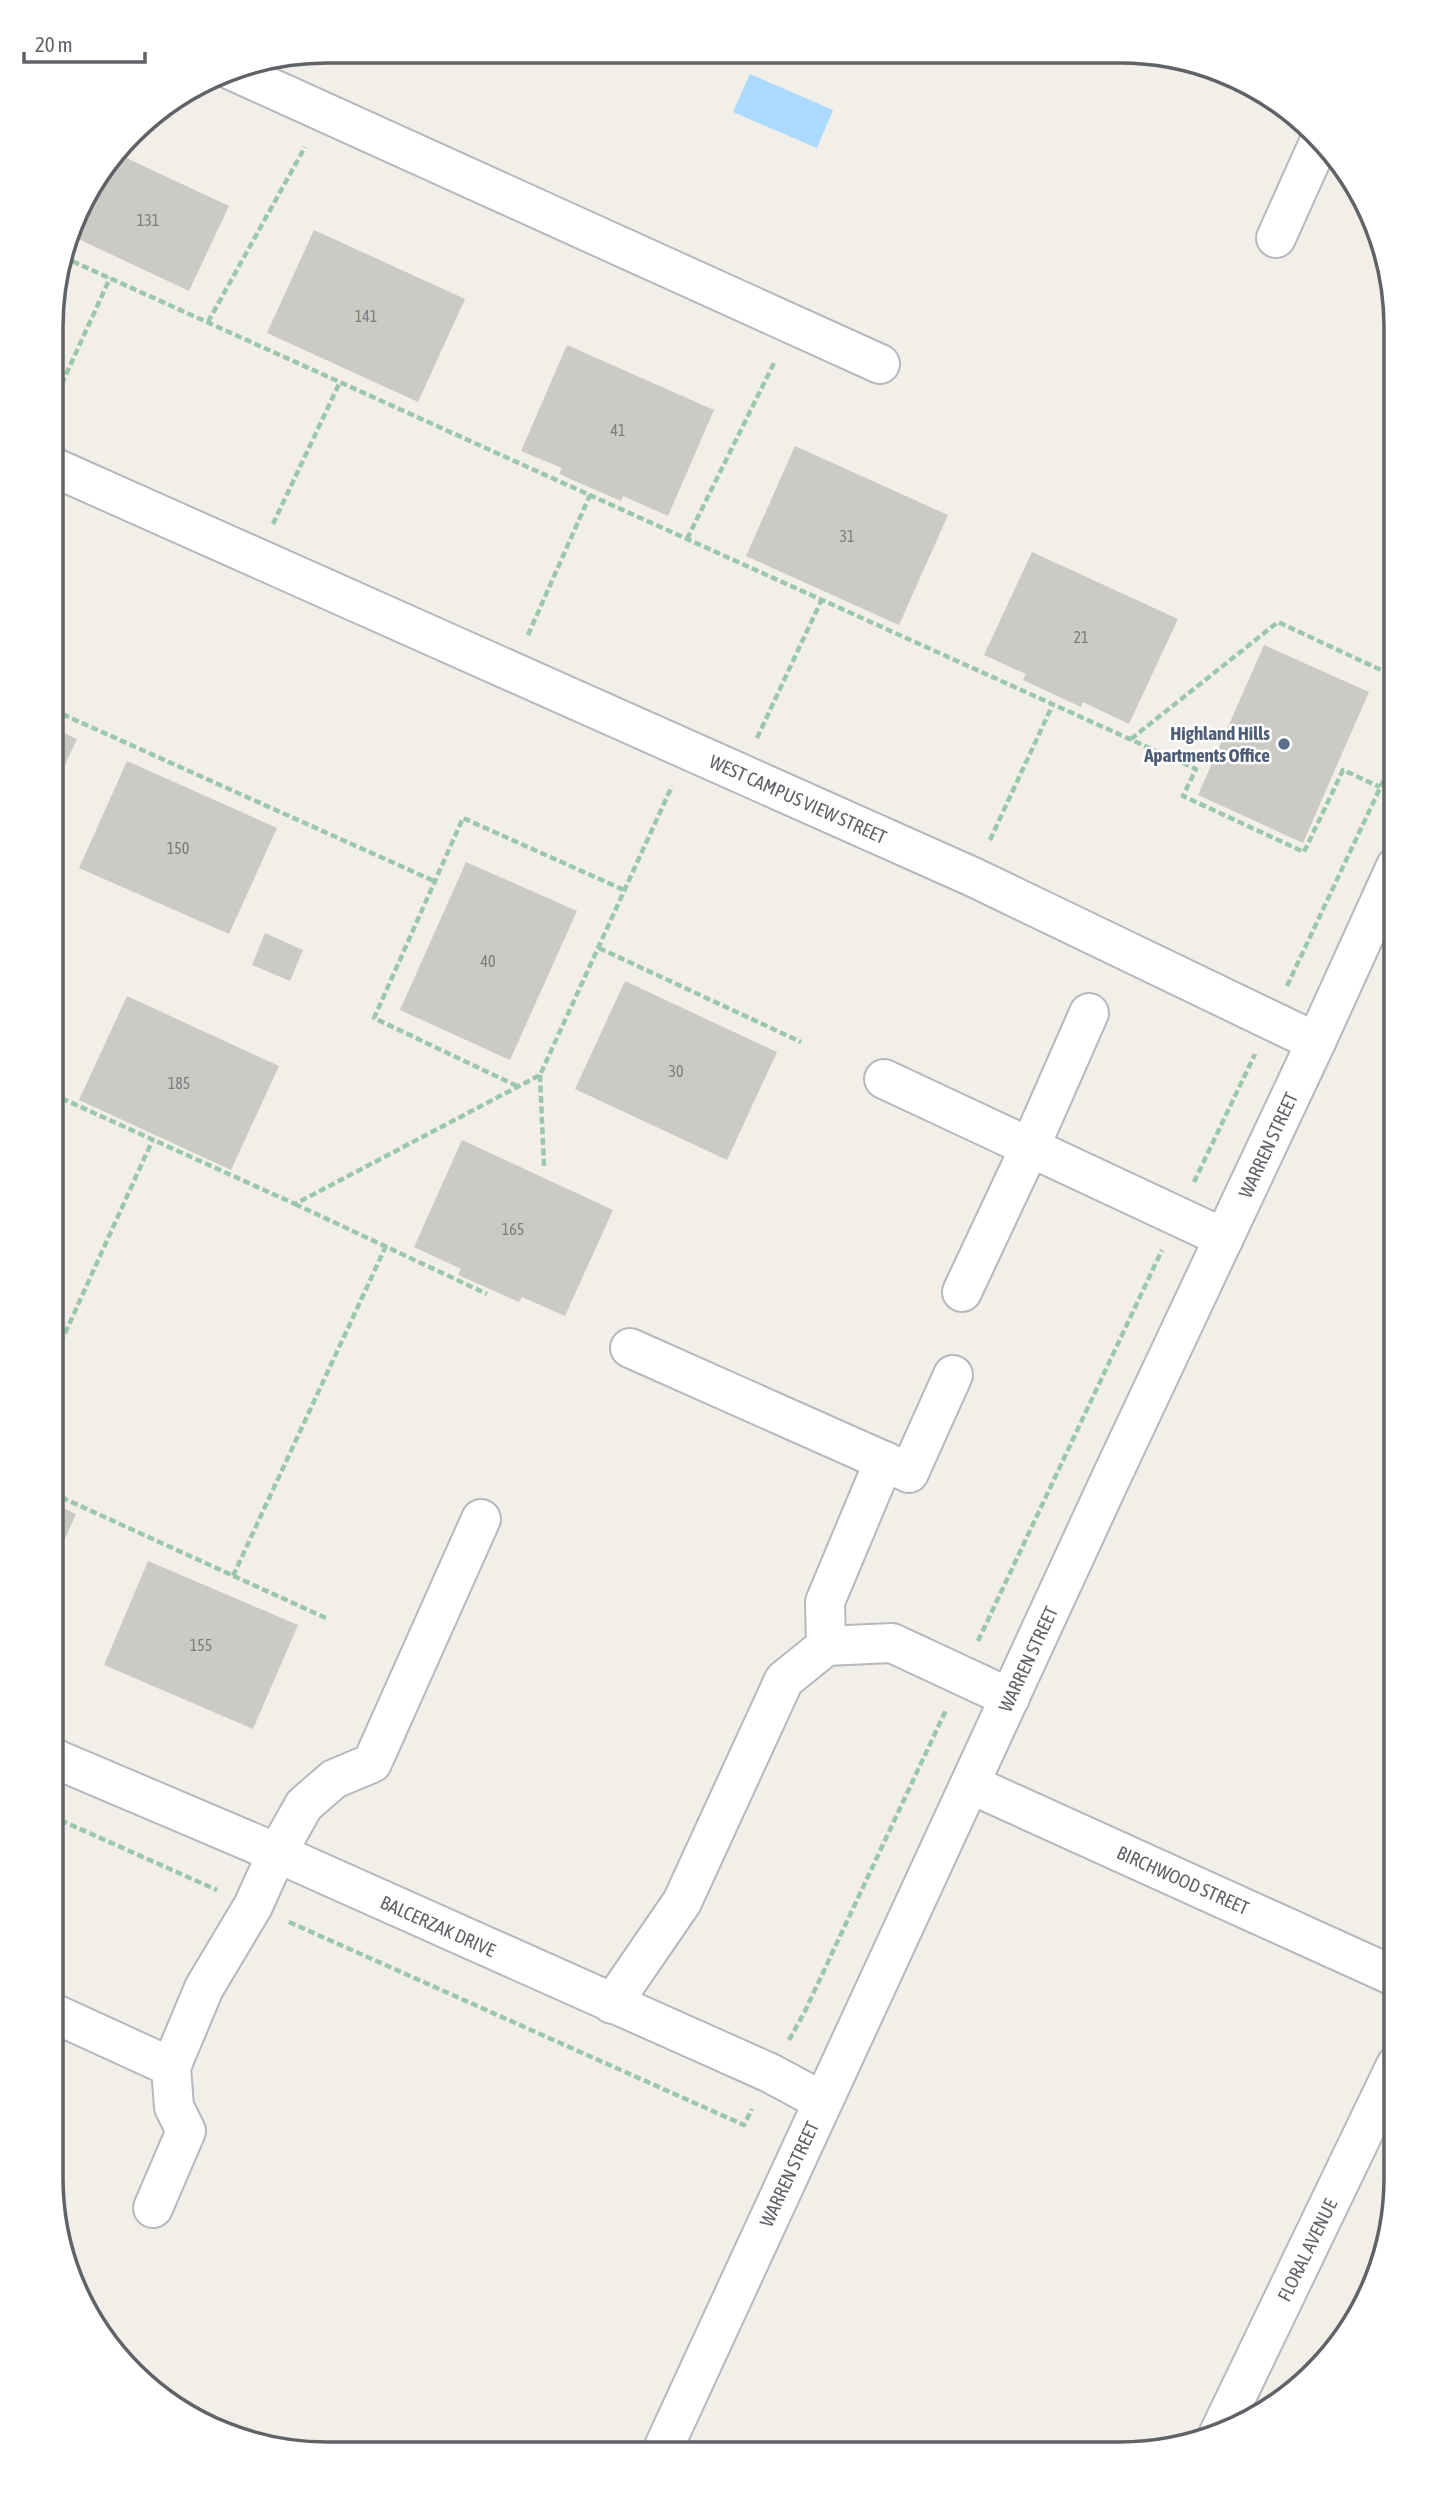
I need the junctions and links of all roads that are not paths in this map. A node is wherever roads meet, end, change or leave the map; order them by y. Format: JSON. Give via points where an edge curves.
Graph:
{"nodes":[{"id":1,"x":245,"y":76,"type":"edge"},
{"id":2,"x":1315,"y":150,"type":"edge"},
{"id":3,"x":1276,"y":238,"type":"dead end"},
{"id":4,"x":880,"y":364,"type":"dead end"},
{"id":5,"x":63,"y":471,"type":"edge"},
{"id":6,"x":1384,"y":893,"type":"edge"},
{"id":7,"x":1089,"y":1013,"type":"dead end"},
{"id":8,"x":1317,"y":1042,"type":"junction"},
{"id":9,"x":884,"y":1079,"type":"dead end"},
{"id":10,"x":1030,"y":1147,"type":"junction"},
{"id":11,"x":1224,"y":1238,"type":"junction"},
{"id":12,"x":962,"y":1293,"type":"dead end"},
{"id":13,"x":629,"y":1348,"type":"dead end"},
{"id":14,"x":953,"y":1375,"type":"dead end"},
{"id":15,"x":884,"y":1461,"type":"junction"},
{"id":16,"x":481,"y":1520,"type":"dead end"},
{"id":17,"x":826,"y":1646,"type":"junction"},
{"id":18,"x":1010,"y":1698,"type":"junction"},
{"id":19,"x":63,"y":1762,"type":"edge"},
{"id":20,"x":970,"y":1784,"type":"junction"},
{"id":21,"x":277,"y":1853,"type":"junction"},
{"id":22,"x":1384,"y":1972,"type":"edge"},
{"id":23,"x":612,"y":2004,"type":"junction"},
{"id":24,"x":63,"y":2018,"type":"edge"},
{"id":25,"x":171,"y":2067,"type":"junction"},
{"id":26,"x":1384,"y":2090,"type":"edge"},
{"id":27,"x":822,"y":2101,"type":"junction"},
{"id":28,"x":153,"y":2208,"type":"dead end"},
{"id":29,"x":1225,"y":2420,"type":"edge"},
{"id":30,"x":666,"y":2442,"type":"edge"}],
"edges":[{"from":1,"to":4,"type":"street"},
{"from":2,"to":3,"type":"street"},
{"from":5,"to":8,"type":"street","name":"WEST CAMPUS VIEW STREET","via":[[973,877]]},
{"from":6,"to":8,"type":"street","name":"WARREN STREET"},
{"from":7,"to":10,"type":"street"},
{"from":8,"to":11,"type":"street","name":"WARREN STREET"},
{"from":9,"to":10,"type":"street"},
{"from":10,"to":11,"type":"street"},
{"from":10,"to":12,"type":"street"},
{"from":11,"to":18,"type":"street","name":"WARREN STREET"},
{"from":13,"to":15,"type":"street"},
{"from":14,"to":15,"type":"street","via":[[909,1473]]},
{"from":15,"to":17,"type":"street","via":[[825,1602]]},
{"from":16,"to":21,"type":"street","via":[[373,1763],[334,1779],[303,1805]]},
{"from":17,"to":18,"type":"street","via":[[892,1643]]},
{"from":17,"to":23,"type":"street","via":[[784,1680],[682,1902]]},
{"from":18,"to":20,"type":"street","name":"WARREN STREET"},
{"from":19,"to":21,"type":"street","name":"BALCERZAK DRIVE"},
{"from":20,"to":22,"type":"street","name":"BIRCHWOOD STREET"},
{"from":20,"to":27,"type":"street","name":"WARREN STREET"},
{"from":21,"to":23,"type":"street","name":"BALCERZAK DRIVE"},
{"from":21,"to":25,"type":"street","via":[[253,1906],[204,1988]]},
{"from":23,"to":27,"type":"street","name":"BALCERZAK DRIVE","via":[[771,2073]]},
{"from":24,"to":25,"type":"street"},
{"from":25,"to":28,"type":"street","via":[[174,2107],[186,2130]]},
{"from":26,"to":29,"type":"street","name":"FLORAL AVENUE"},
{"from":27,"to":30,"type":"street","name":"WARREN STREET"}]}
